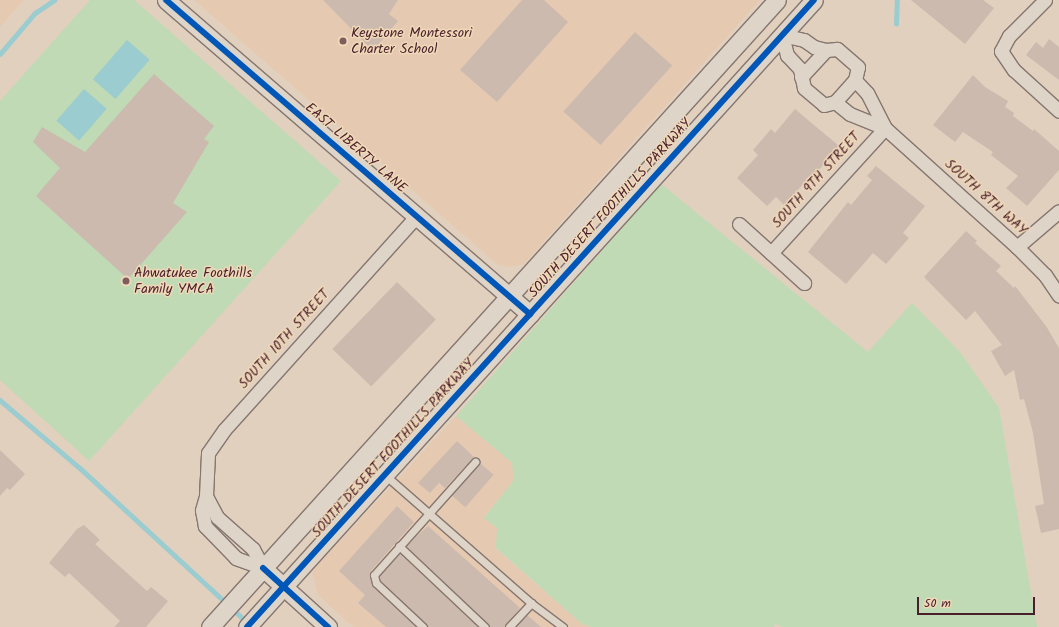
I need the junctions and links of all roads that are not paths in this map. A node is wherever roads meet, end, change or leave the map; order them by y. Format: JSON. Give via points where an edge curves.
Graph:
{"nodes":[{"id":1,"x":166,"y":0,"type":"edge"},
{"id":2,"x":777,"y":0,"type":"edge"},
{"id":3,"x":814,"y":0,"type":"edge"},
{"id":4,"x":1045,"y":0,"type":"edge"},
{"id":5,"x":782,"y":35,"type":"junction"},
{"id":6,"x":826,"y":50,"type":"junction"},
{"id":7,"x":802,"y":77,"type":"junction"},
{"id":8,"x":855,"y":80,"type":"junction"},
{"id":9,"x":835,"y":102,"type":"junction"},
{"id":10,"x":1059,"y":111,"type":"edge"},
{"id":11,"x":885,"y":128,"type":"junction"},
{"id":12,"x":1059,"y":211,"type":"edge"},
{"id":13,"x":416,"y":217,"type":"junction"},
{"id":14,"x":739,"y":224,"type":"dead end"},
{"id":15,"x":1018,"y":247,"type":"junction"},
{"id":16,"x":771,"y":253,"type":"junction"},
{"id":17,"x":804,"y":283,"type":"dead end"},
{"id":18,"x":509,"y":296,"type":"junction"},
{"id":19,"x":1059,"y":296,"type":"edge"},
{"id":20,"x":530,"y":314,"type":"junction"},
{"id":21,"x":475,"y":462,"type":"dead end"},
{"id":22,"x":384,"y":474,"type":"junction"},
{"id":23,"x":206,"y":496,"type":"junction"},
{"id":24,"x":429,"y":512,"type":"junction"},
{"id":25,"x":224,"y":525,"type":"junction"},
{"id":26,"x":214,"y":537,"type":"junction"},
{"id":27,"x":399,"y":546,"type":"junction"},
{"id":28,"x":263,"y":568,"type":"junction"},
{"id":29,"x":284,"y":587,"type":"junction"},
{"id":30,"x":531,"y":603,"type":"junction"},
{"id":31,"x":252,"y":621,"type":"edge"},
{"id":32,"x":215,"y":622,"type":"edge"},
{"id":33,"x":328,"y":627,"type":"edge"},
{"id":34,"x":423,"y":627,"type":"edge"},
{"id":35,"x":485,"y":627,"type":"edge"},
{"id":36,"x":509,"y":627,"type":"edge"},
{"id":37,"x":563,"y":627,"type":"edge"}],
"edges":[{"from":1,"to":13,"type":"street","name":"EAST LIBERTY LANE"},
{"from":2,"to":18,"type":"street","name":"SOUTH DESERT FOOTHILLS PARKWAY"},
{"from":3,"to":5,"type":"street","name":"SOUTH DESERT FOOTHILLS PARKWAY"},
{"from":4,"to":10,"type":"street","via":[[1009,36],[1001,51],[1014,70]]},
{"from":5,"to":6,"type":"street","via":[[804,40],[814,47]]},
{"from":5,"to":7,"type":"street","name":"SOUTH 8TH WAY","via":[[787,55],[800,69]]},
{"from":5,"to":20,"type":"street","name":"SOUTH DESERT FOOTHILLS PARKWAY"},
{"from":6,"to":7,"type":"street"},
{"from":6,"to":8,"type":"street","via":[[837,49],[858,67]]},
{"from":7,"to":9,"type":"street","name":"SOUTH 8TH WAY","via":[[804,88],[824,105]]},
{"from":8,"to":9,"type":"street"},
{"from":8,"to":11,"type":"street","name":"SOUTH 8TH WAY","via":[[867,93]]},
{"from":9,"to":11,"type":"street","name":"SOUTH 8TH WAY","via":[[850,114]]},
{"from":11,"to":15,"type":"street","name":"SOUTH 8TH WAY"},
{"from":11,"to":16,"type":"street","name":"SOUTH 9TH STREET"},
{"from":12,"to":15,"type":"street"},
{"from":13,"to":18,"type":"street","name":"EAST LIBERTY LANE"},
{"from":13,"to":23,"type":"street","name":"SOUTH 10TH STREET","via":[[213,444],[208,453]]},
{"from":14,"to":16,"type":"street"},
{"from":15,"to":19,"type":"street","name":"SOUTH 8TH WAY","via":[[1045,275]]},
{"from":16,"to":17,"type":"street"},
{"from":18,"to":20,"type":"street","name":"EAST LIBERTY LANE"},
{"from":18,"to":28,"type":"street","name":"SOUTH DESERT FOOTHILLS PARKWAY"},
{"from":20,"to":22,"type":"street","name":"SOUTH DESERT FOOTHILLS PARKWAY"},
{"from":21,"to":24,"type":"lane"},
{"from":22,"to":24,"type":"lane"},
{"from":22,"to":29,"type":"street","name":"SOUTH DESERT FOOTHILLS PARKWAY"},
{"from":23,"to":25,"type":"street"},
{"from":23,"to":26,"type":"street","name":"SOUTH 10TH STREET","via":[[202,510],[205,526]]},
{"from":24,"to":27,"type":"lane"},
{"from":24,"to":30,"type":"lane"},
{"from":25,"to":26,"type":"street"},
{"from":25,"to":28,"type":"street","via":[[253,549]]},
{"from":26,"to":28,"type":"street","name":"SOUTH 10TH STREET","via":[[236,558]]},
{"from":27,"to":34,"type":"lane","via":[[373,579]]},
{"from":27,"to":35,"type":"lane"},
{"from":28,"to":29,"type":"street"},
{"from":28,"to":32,"type":"street","name":"SOUTH DESERT FOOTHILLS PARKWAY"},
{"from":29,"to":31,"type":"street","name":"SOUTH DESERT FOOTHILLS PARKWAY"},
{"from":29,"to":33,"type":"street"},
{"from":30,"to":36,"type":"lane"},
{"from":30,"to":37,"type":"lane"}]}
